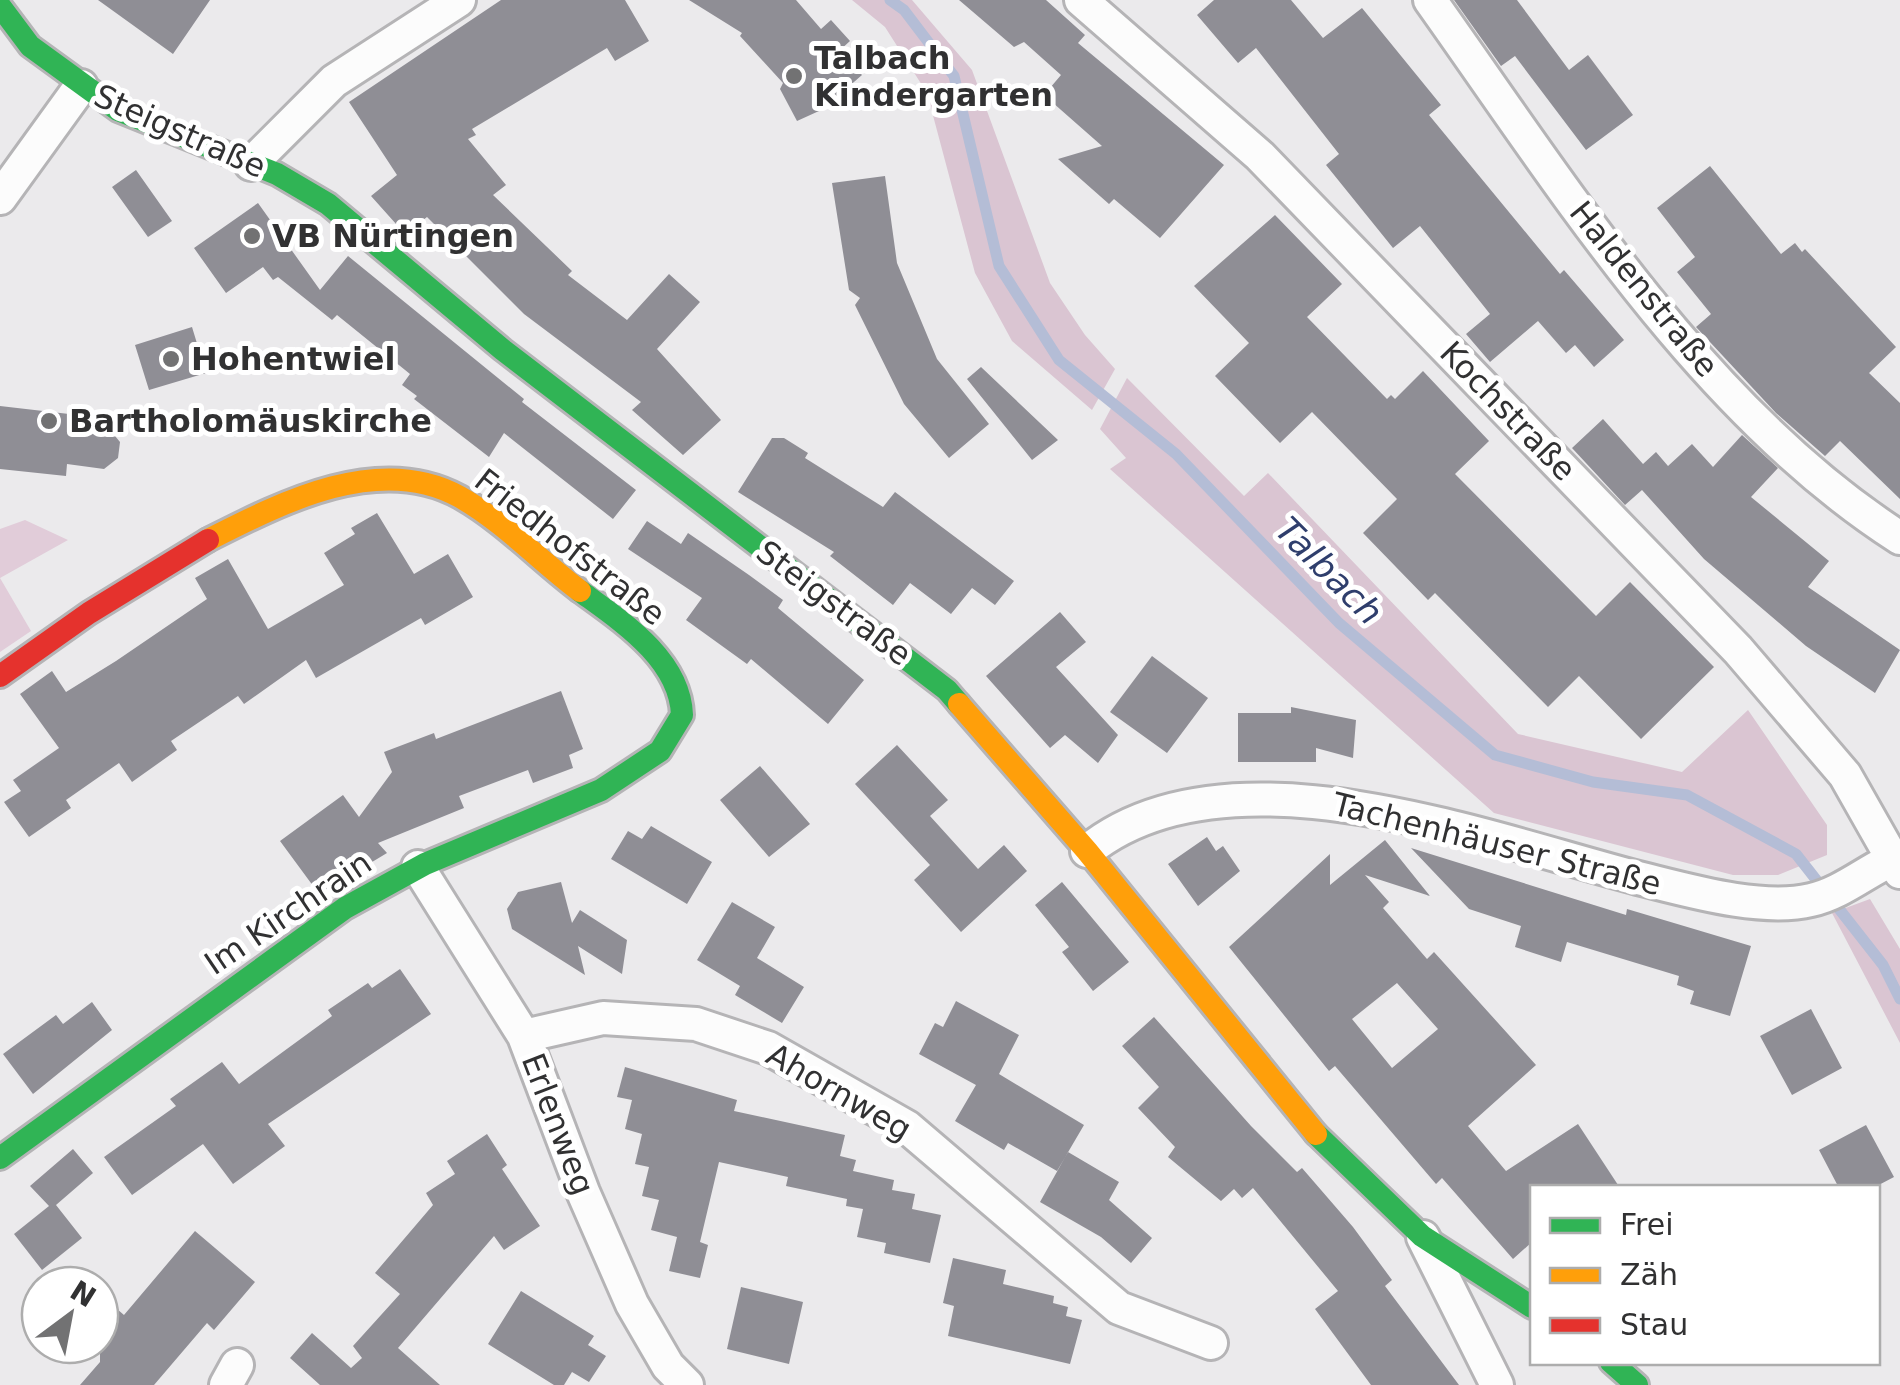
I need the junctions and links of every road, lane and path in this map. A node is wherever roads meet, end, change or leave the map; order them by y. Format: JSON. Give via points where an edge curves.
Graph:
{"nodes":[{"id":1,"x":459,"y":0,"type":"edge"},
{"id":2,"x":1081,"y":0,"type":"edge"},
{"id":3,"x":1430,"y":0,"type":"edge"},
{"id":4,"x":0,"y":6,"type":"edge"},
{"id":5,"x":81,"y":86,"type":"junction"},
{"id":6,"x":251,"y":164,"type":"junction"},
{"id":7,"x":0,"y":198,"type":"edge"},
{"id":8,"x":1900,"y":538,"type":"edge"},
{"id":9,"x":0,"y":676,"type":"edge"},
{"id":10,"x":680,"y":726,"type":"joint"},
{"id":11,"x":1087,"y":851,"type":"junction"},
{"id":12,"x":1897,"y":863,"type":"edge"},
{"id":13,"x":418,"y":867,"type":"junction"},
{"id":14,"x":524,"y":1036,"type":"junction"},
{"id":15,"x":0,"y":1158,"type":"edge"},
{"id":16,"x":1422,"y":1236,"type":"junction"},
{"id":17,"x":1530,"y":1307,"type":"edge"},
{"id":18,"x":1211,"y":1342,"type":"dead end"},
{"id":19,"x":1614,"y":1365,"type":"edge"},
{"id":20,"x":687,"y":1385,"type":"edge"},
{"id":21,"x":1497,"y":1385,"type":"edge"},
{"id":22,"x":1637,"y":1385,"type":"edge"}],
"edges":[{"from":1,"to":6,"type":"street","via":[[334,81]]},
{"from":2,"to":12,"type":"street","name":"Kochstraße","via":[[1260,156],[1738,650],[1845,776]]},
{"from":3,"to":8,"type":"street","name":"Haldenstraße","via":[[1590,226],[1713,378],[1825,482]]},
{"from":4,"to":5,"type":"street","name":"Steigstraße","via":[[30,46]]},
{"from":5,"to":6,"type":"street","name":"Steigstraße","via":[[147,123]]},
{"from":5,"to":7,"type":"street"},
{"from":6,"to":11,"type":"street","name":"Steigstraße","via":[[328,204],[502,350],[948,690]]},
{"from":9,"to":10,"type":"street","name":"Friedhofstraße","via":[[77,619],[228,528],[317,492],[378,477],[424,482],[469,502],[627,628],[666,668],[682,696]]},
{"from":10,"to":13,"type":"street","name":"Im Kirchrain","via":[[656,759],[605,790]]},
{"from":11,"to":12,"type":"street","name":"Tachenhäuser Straße","via":[[1114,829],[1160,811],[1290,798],[1354,805],[1703,894],[1775,902],[1811,900]]},
{"from":11,"to":16,"type":"street","name":"Steigstraße","via":[[1333,1154]]},
{"from":13,"to":14,"type":"street","name":"Erlenweg"},
{"from":13,"to":15,"type":"street","name":"Im Kirchrain","via":[[332,915]]},
{"from":14,"to":18,"type":"street","name":"Ahornweg","via":[[603,1018],[696,1024],[768,1048],[908,1127],[1119,1308]]},
{"from":14,"to":20,"type":"street","name":"Erlenweg","via":[[632,1304],[668,1366]]},
{"from":16,"to":17,"type":"street"},
{"from":16,"to":21,"type":"street","name":"Steigstraße"},
{"from":19,"to":22,"type":"street"}]}
